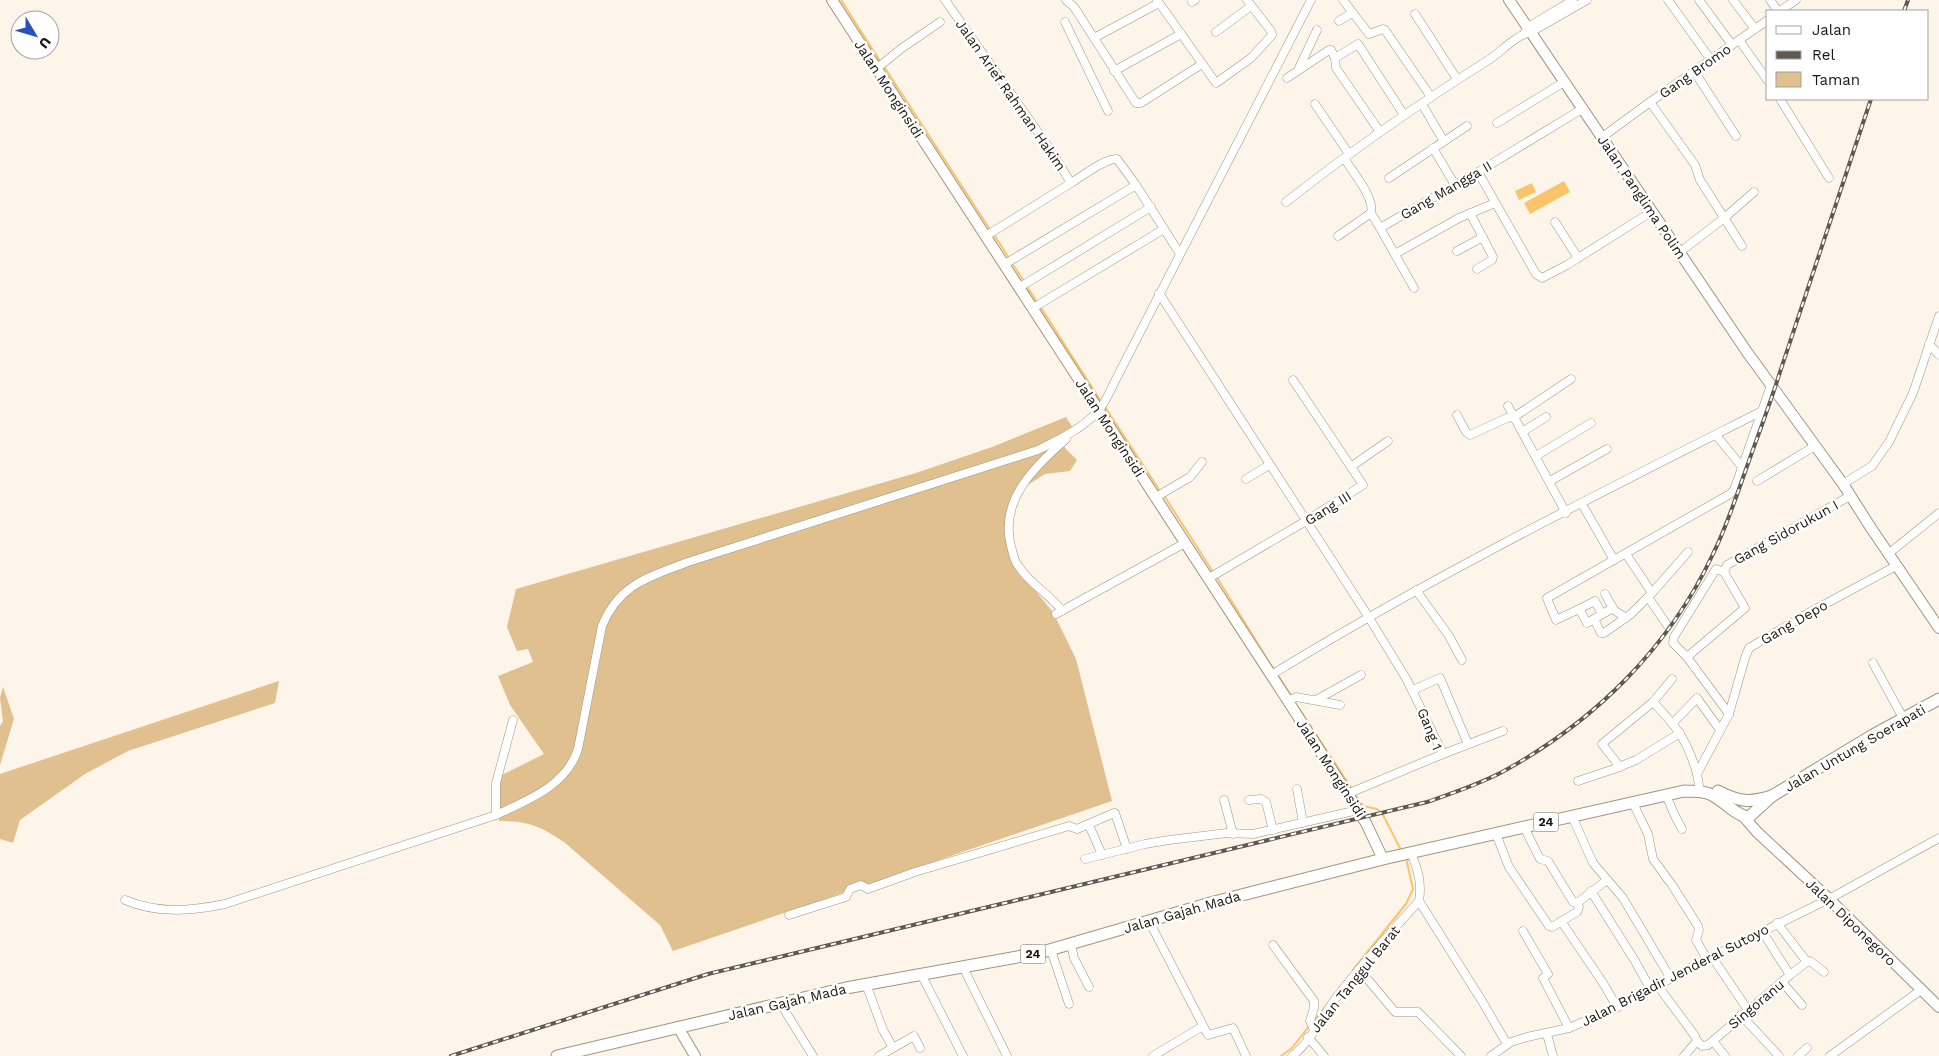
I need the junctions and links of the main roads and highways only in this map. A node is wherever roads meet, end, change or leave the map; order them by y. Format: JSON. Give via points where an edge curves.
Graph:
{"nodes":[{"id":1,"x":832,"y":0,"type":"edge"},
{"id":2,"x":1509,"y":0,"type":"edge"},
{"id":3,"x":1939,"y":628,"type":"edge"},
{"id":4,"x":1939,"y":699,"type":"edge"},
{"id":5,"x":1699,"y":788,"type":"junction"},
{"id":6,"x":1772,"y":796,"type":"junction"},
{"id":7,"x":1747,"y":801,"type":"junction"},
{"id":8,"x":1746,"y":815,"type":"junction"},
{"id":9,"x":1382,"y":859,"type":"junction"},
{"id":10,"x":1939,"y":1007,"type":"edge"},
{"id":11,"x":678,"y":1027,"type":"junction"},
{"id":12,"x":584,"y":1052,"type":"edge"},
{"id":13,"x":557,"y":1056,"type":"edge"},
{"id":14,"x":695,"y":1056,"type":"edge"}],
"edges":[{"from":1,"to":9,"type":"main road","name":"Jalan Monginsidi","via":[[880,66],[1008,261],[1159,495],[1185,543],[1213,576],[1351,793]]},
{"from":2,"to":3,"type":"main road","name":"Jalan Panglima Polim","via":[[1651,212],[1843,484]]},
{"from":4,"to":6,"type":"highway","name":"Jalan Untung Soerapati"},
{"from":5,"to":7,"type":"highway","name":"Jalan Gajah Mada","number":"24","via":[[1709,787],[1736,800]]},
{"from":5,"to":8,"type":"highway","name":"Jalan Gajah Mada","number":"24"},
{"from":5,"to":9,"type":"highway","name":"Jalan Gajah Mada","number":"24"},
{"from":6,"to":7,"type":"highway"},
{"from":6,"to":8,"type":"highway"},
{"from":7,"to":8,"type":"highway","via":[[1755,806]]},
{"from":8,"to":10,"type":"main road","name":"Jalan Diponegoro","via":[[1763,837]]},
{"from":9,"to":11,"type":"highway","name":"Jalan Gajah Mada","number":"24","via":[[1214,902],[1051,950],[866,984]]},
{"from":11,"to":12,"type":"highway","number":"24"},
{"from":11,"to":14,"type":"main road"},
{"from":12,"to":13,"type":"highway","number":"24"}]}
